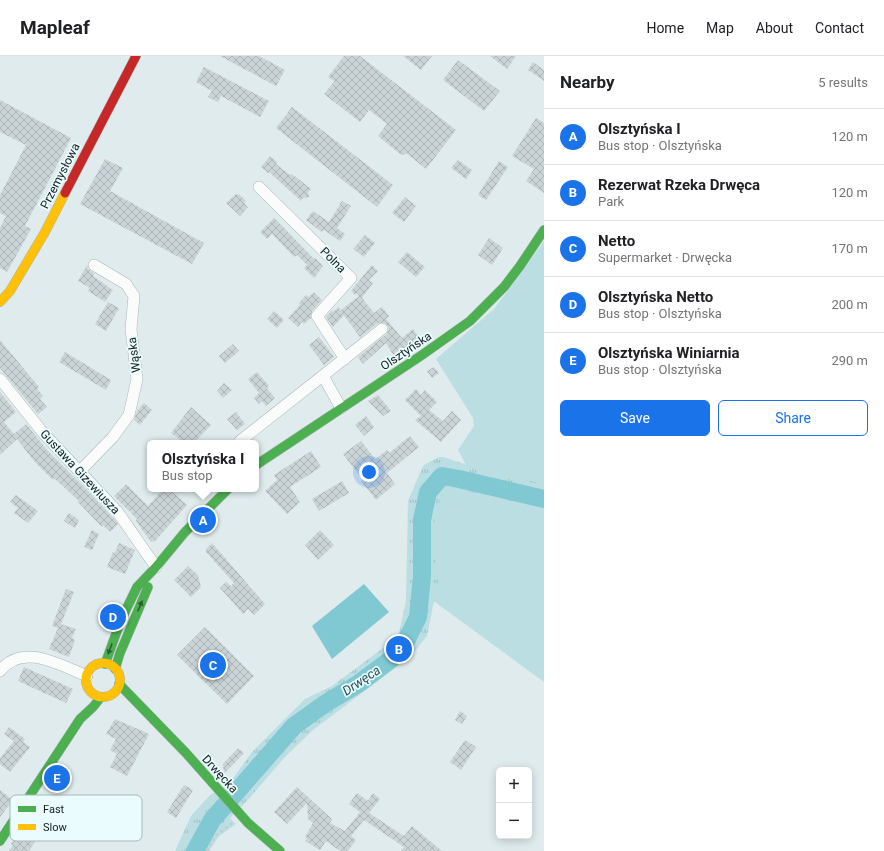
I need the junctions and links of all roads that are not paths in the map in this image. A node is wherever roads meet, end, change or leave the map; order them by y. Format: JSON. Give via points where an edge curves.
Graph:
{"nodes":[{"id":1,"x":136,"y":56,"type":"edge"},
{"id":2,"x":259,"y":187,"type":"dead end"},
{"id":3,"x":544,"y":230,"type":"edge"},
{"id":4,"x":94,"y":265,"type":"dead end"},
{"id":5,"x":0,"y":302,"type":"edge"},
{"id":6,"x":382,"y":329,"type":"dead end"},
{"id":7,"x":345,"y":359,"type":"junction"},
{"id":8,"x":323,"y":376,"type":"junction"},
{"id":9,"x":0,"y":379,"type":"edge"},
{"id":10,"x":341,"y":408,"type":"junction"},
{"id":11,"x":241,"y":440,"type":"edge"},
{"id":12,"x":259,"y":463,"type":"edge"},
{"id":13,"x":80,"y":471,"type":"junction"},
{"id":14,"x":225,"y":492,"type":"edge"},
{"id":15,"x":156,"y":567,"type":"junction"},
{"id":16,"x":105,"y":664,"type":"junction"},
{"id":17,"x":115,"y":668,"type":"junction"},
{"id":18,"x":0,"y":671,"type":"edge"},
{"id":19,"x":87,"y":676,"type":"junction"},
{"id":20,"x":119,"y":684,"type":"junction"},
{"id":21,"x":90,"y":691,"type":"junction"},
{"id":22,"x":114,"y":693,"type":"junction"},
{"id":23,"x":101,"y":697,"type":"junction"},
{"id":24,"x":145,"y":711,"type":"junction"},
{"id":25,"x":80,"y":720,"type":"junction"},
{"id":26,"x":30,"y":795,"type":"edge"},
{"id":27,"x":10,"y":826,"type":"edge"},
{"id":28,"x":0,"y":841,"type":"edge"},
{"id":29,"x":280,"y":851,"type":"edge"}],
"edges":[{"from":1,"to":5,"type":"street","name":"Przemysłowa","via":[[45,232],[10,291]]},
{"from":2,"to":7,"type":"street","name":"Polna","via":[[351,278],[317,316]]},
{"from":3,"to":10,"type":"street","name":"Olsztyńska","via":[[504,287],[470,321]]},
{"from":4,"to":13,"type":"street","name":"Wąska","via":[[126,284],[134,296],[131,329],[137,378],[129,415],[113,437]]},
{"from":6,"to":7,"type":"street"},
{"from":7,"to":8,"type":"street"},
{"from":8,"to":10,"type":"street"},
{"from":8,"to":11,"type":"street"},
{"from":9,"to":13,"type":"street","name":"Gustawa Gizewiusza","via":[[44,434]]},
{"from":10,"to":12,"type":"street","name":"Olsztyńska"},
{"from":13,"to":15,"type":"street","name":"Gustawa Gizewiusza","via":[[117,511]]},
{"from":14,"to":15,"type":"street","via":[[185,532]]},
{"from":15,"to":16,"type":"street","one_way":true,"via":[[137,587],[121,620]]},
{"from":17,"to":15,"type":"street","one_way":true},
{"from":16,"to":17,"type":"street"},
{"from":16,"to":19,"type":"street","via":[[96,665]]},
{"from":17,"to":20,"type":"street","via":[[119,675]]},
{"from":18,"to":19,"type":"street","via":[[15,658],[31,656]]},
{"from":19,"to":21,"type":"street"},
{"from":20,"to":22,"type":"street"},
{"from":20,"to":24,"type":"street","name":"Drwęcka"},
{"from":21,"to":23,"type":"street"},
{"from":21,"to":25,"type":"street"},
{"from":22,"to":23,"type":"street"},
{"from":22,"to":24,"type":"street","name":"Drwęcka"},
{"from":23,"to":25,"type":"street"},
{"from":24,"to":29,"type":"street","name":"Drwęcka","via":[[248,823]]},
{"from":25,"to":26,"type":"street"},
{"from":27,"to":28,"type":"street"}]}
